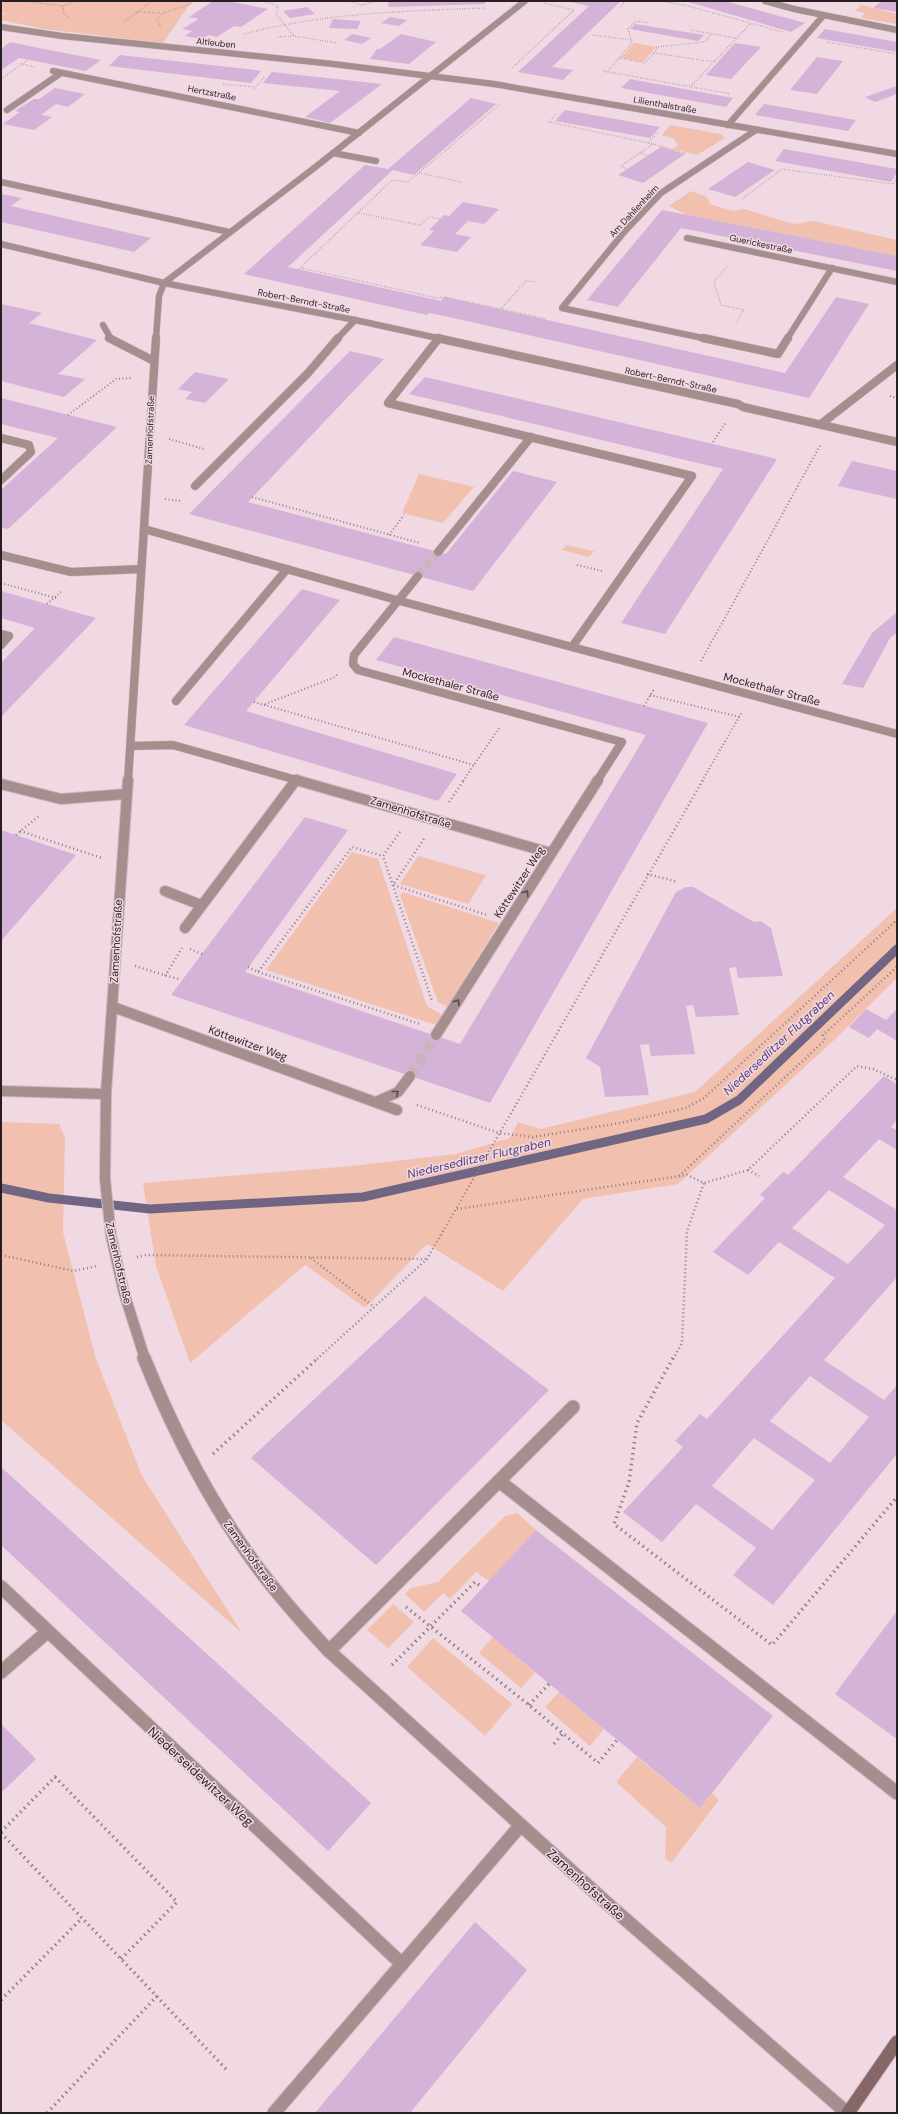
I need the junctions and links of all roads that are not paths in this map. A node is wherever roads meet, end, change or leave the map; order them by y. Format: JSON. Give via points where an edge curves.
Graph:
{"nodes":[{"id":1,"x":525,"y":1,"type":"edge"},
{"id":2,"x":765,"y":1,"type":"edge"},
{"id":3,"x":823,"y":16,"type":"junction"},
{"id":4,"x":1,"y":27,"type":"edge"},
{"id":5,"x":897,"y":30,"type":"edge"},
{"id":6,"x":53,"y":71,"type":"road end"},
{"id":7,"x":62,"y":73,"type":"junction"},
{"id":8,"x":429,"y":76,"type":"junction"},
{"id":9,"x":7,"y":110,"type":"dead end"},
{"id":10,"x":728,"y":125,"type":"junction"},
{"id":11,"x":756,"y":130,"type":"junction"},
{"id":12,"x":359,"y":132,"type":"junction"},
{"id":13,"x":333,"y":153,"type":"junction"},
{"id":14,"x":897,"y":154,"type":"edge"},
{"id":15,"x":376,"y":161,"type":"dead end"},
{"id":16,"x":1,"y":182,"type":"edge"},
{"id":17,"x":229,"y":232,"type":"junction"},
{"id":18,"x":687,"y":238,"type":"dead end"},
{"id":19,"x":1,"y":244,"type":"edge"},
{"id":20,"x":832,"y":268,"type":"junction"},
{"id":21,"x":897,"y":282,"type":"edge"},
{"id":22,"x":164,"y":283,"type":"junction"},
{"id":23,"x":355,"y":320,"type":"junction"},
{"id":24,"x":103,"y":325,"type":"dead end"},
{"id":25,"x":439,"y":338,"type":"junction"},
{"id":26,"x":154,"y":361,"type":"junction"},
{"id":27,"x":897,"y":365,"type":"edge"},
{"id":28,"x":821,"y":424,"type":"junction"},
{"id":29,"x":531,"y":437,"type":"junction"},
{"id":30,"x":1,"y":438,"type":"edge"},
{"id":31,"x":897,"y":442,"type":"edge"},
{"id":32,"x":1,"y":480,"type":"edge"},
{"id":33,"x":195,"y":486,"type":"dead end"},
{"id":34,"x":144,"y":529,"type":"junction"},
{"id":35,"x":439,"y":550,"type":"tunnel mouth"},
{"id":36,"x":1,"y":555,"type":"edge"},
{"id":37,"x":141,"y":569,"type":"junction"},
{"id":38,"x":287,"y":569,"type":"junction"},
{"id":39,"x":418,"y":576,"type":"tunnel mouth"},
{"id":40,"x":400,"y":601,"type":"junction"},
{"id":41,"x":1,"y":634,"type":"edge"},
{"id":42,"x":1,"y":645,"type":"edge"},
{"id":43,"x":572,"y":647,"type":"junction"},
{"id":44,"x":176,"y":701,"type":"dead end"},
{"id":45,"x":897,"y":734,"type":"edge"},
{"id":46,"x":622,"y":742,"type":"joint"},
{"id":47,"x":131,"y":746,"type":"junction"},
{"id":48,"x":297,"y":779,"type":"junction"},
{"id":49,"x":1,"y":784,"type":"edge"},
{"id":50,"x":126,"y":794,"type":"junction"},
{"id":51,"x":552,"y":853,"type":"junction"},
{"id":52,"x":165,"y":891,"type":"dead end"},
{"id":53,"x":201,"y":905,"type":"junction"},
{"id":54,"x":185,"y":928,"type":"dead end"},
{"id":55,"x":112,"y":1007,"type":"junction"},
{"id":56,"x":437,"y":1033,"type":"tunnel mouth"},
{"id":57,"x":410,"y":1076,"type":"tunnel mouth"},
{"id":58,"x":1,"y":1091,"type":"edge"},
{"id":59,"x":105,"y":1094,"type":"junction"},
{"id":60,"x":376,"y":1102,"type":"junction"},
{"id":61,"x":397,"y":1110,"type":"dead end"},
{"id":62,"x":573,"y":1407,"type":"dead end"},
{"id":63,"x":499,"y":1481,"type":"junction"},
{"id":64,"x":1,"y":1587,"type":"edge"},
{"id":65,"x":47,"y":1632,"type":"junction"},
{"id":66,"x":329,"y":1651,"type":"junction"},
{"id":67,"x":1,"y":1672,"type":"edge"},
{"id":68,"x":897,"y":1793,"type":"edge"},
{"id":69,"x":520,"y":1826,"type":"junction"},
{"id":70,"x":402,"y":1964,"type":"junction"},
{"id":71,"x":897,"y":2042,"type":"edge"},
{"id":72,"x":274,"y":2113,"type":"edge"},
{"id":73,"x":847,"y":2113,"type":"edge"}],
"edges":[{"from":1,"to":8,"type":"street"},
{"from":2,"to":3,"type":"street"},
{"from":3,"to":5,"type":"street"},
{"from":3,"to":10,"type":"street"},
{"from":4,"to":8,"type":"street","name":"Altleuben","via":[[62,36]]},
{"from":6,"to":7,"type":"street","name":"Hertzstraße"},
{"from":7,"to":9,"type":"street"},
{"from":7,"to":12,"type":"street","name":"Hertzstraße"},
{"from":8,"to":10,"type":"street","name":"Lilienthalstraße","via":[[494,84]]},
{"from":8,"to":12,"type":"street"},
{"from":10,"to":11,"type":"street","name":"Lilienthalstraße"},
{"from":11,"to":14,"type":"street","name":"Lilienthalstraße"},
{"from":11,"to":20,"type":"street","name":"Am Dahlienheim","via":[[661,193],[562,308],[778,354]]},
{"from":12,"to":13,"type":"street"},
{"from":13,"to":15,"type":"street"},
{"from":13,"to":17,"type":"street"},
{"from":16,"to":17,"type":"street"},
{"from":17,"to":22,"type":"street"},
{"from":18,"to":20,"type":"street","name":"Guerickestraße"},
{"from":19,"to":22,"type":"street"},
{"from":20,"to":21,"type":"street","name":"Guerickestraße"},
{"from":22,"to":23,"type":"street","name":"Robert-Berndt-Straße"},
{"from":22,"to":26,"type":"street","name":"Zamenhofstraße","via":[[159,296]]},
{"from":23,"to":25,"type":"street","name":"Robert-Berndt-Straße"},
{"from":23,"to":33,"type":"street","via":[[308,373]]},
{"from":24,"to":26,"type":"street","via":[[109,338]]},
{"from":25,"to":28,"type":"street","name":"Robert-Berndt-Straße"},
{"from":25,"to":29,"type":"street","via":[[388,403]]},
{"from":26,"to":34,"type":"street","name":"Zamenhofstraße"},
{"from":27,"to":28,"type":"street"},
{"from":28,"to":31,"type":"street","name":"Robert-Berndt-Straße"},
{"from":29,"to":35,"type":"street"},
{"from":29,"to":43,"type":"street","via":[[692,476]]},
{"from":30,"to":32,"type":"street","via":[[29,445],[31,448],[31,452]]},
{"from":34,"to":37,"type":"street","name":"Zamenhofstraße"},
{"from":34,"to":38,"type":"street","name":"Mockethaler Straße"},
{"from":36,"to":37,"type":"street","via":[[71,572]]},
{"from":37,"to":47,"type":"street","name":"Zamenhofstraße"},
{"from":38,"to":40,"type":"street","name":"Mockethaler Straße"},
{"from":38,"to":44,"type":"street"},
{"from":39,"to":40,"type":"street"},
{"from":40,"to":43,"type":"street","name":"Mockethaler Straße"},
{"from":40,"to":46,"type":"street","name":"Mockethaler Straße","via":[[354,655],[353,664],[358,670]]},
{"from":41,"to":42,"type":"street","via":[[9,636]]},
{"from":43,"to":45,"type":"street","name":"Mockethaler Straße"},
{"from":46,"to":51,"type":"street","name":"Köttewitzer Weg"},
{"from":47,"to":48,"type":"street","name":"Zamenhofstraße","via":[[173,745]]},
{"from":47,"to":50,"type":"street","name":"Zamenhofstraße"},
{"from":48,"to":51,"type":"street","name":"Zamenhofstraße"},
{"from":48,"to":53,"type":"street"},
{"from":49,"to":50,"type":"street","via":[[61,799]]},
{"from":50,"to":55,"type":"street","name":"Zamenhofstraße"},
{"from":56,"to":51,"type":"street","name":"Köttewitzer Weg","one_way":true},
{"from":52,"to":53,"type":"street"},
{"from":53,"to":54,"type":"street"},
{"from":55,"to":59,"type":"street","name":"Zamenhofstraße"},
{"from":55,"to":60,"type":"street","name":"Köttewitzer Weg"},
{"from":60,"to":57,"type":"street","one_way":true,"via":[[392,1097]]},
{"from":58,"to":59,"type":"street"},
{"from":59,"to":66,"type":"street","name":"Zamenhofstraße","via":[[106,1185],[110,1233],[139,1345],[194,1471],[230,1529],[273,1588]]},
{"from":60,"to":61,"type":"street","name":"Köttewitzer Weg"},
{"from":62,"to":63,"type":"street"},
{"from":63,"to":66,"type":"street"},
{"from":63,"to":68,"type":"street"},
{"from":64,"to":65,"type":"street","name":"Niederseidewitzer Weg"},
{"from":65,"to":67,"type":"street"},
{"from":65,"to":70,"type":"street","name":"Niederseidewitzer Weg"},
{"from":66,"to":69,"type":"street","name":"Zamenhofstraße"},
{"from":69,"to":70,"type":"street"},
{"from":69,"to":73,"type":"street","name":"Zamenhofstraße"},
{"from":70,"to":72,"type":"street"},
{"from":71,"to":73,"type":"street"}]}
